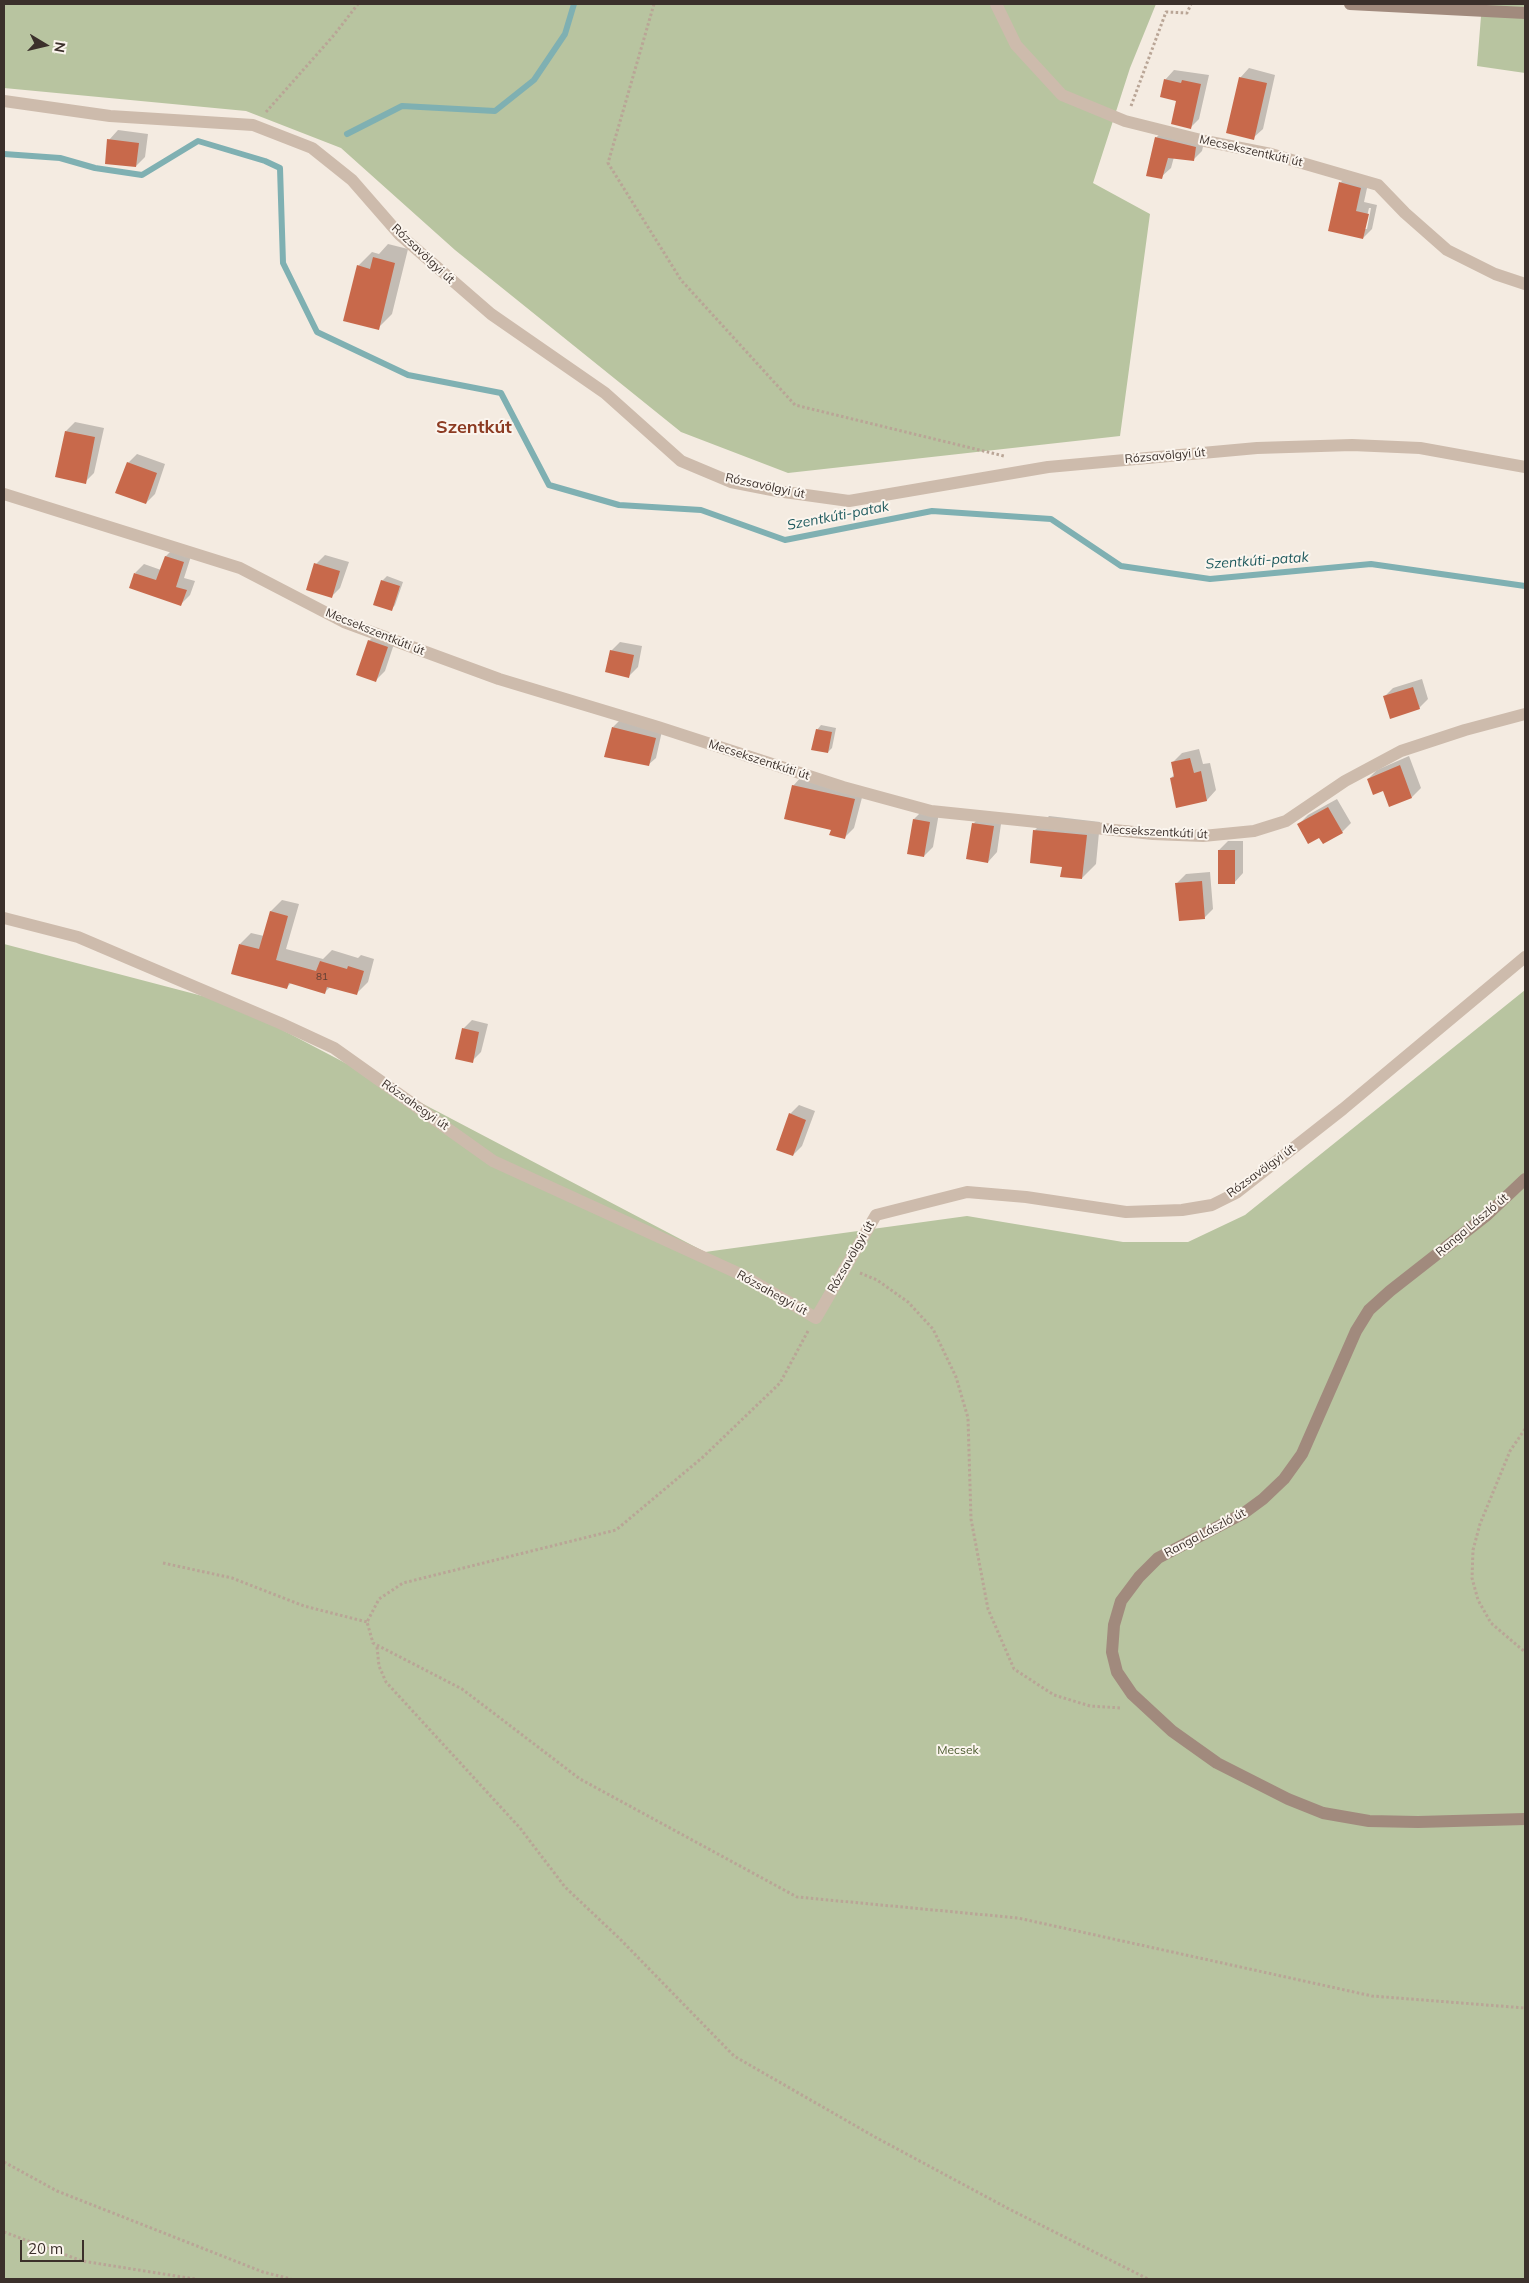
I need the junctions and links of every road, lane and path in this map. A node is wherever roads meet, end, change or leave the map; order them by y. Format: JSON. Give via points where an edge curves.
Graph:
{"nodes":[{"id":1,"x":358,"y":4,"type":"edge"},
{"id":2,"x":654,"y":4,"type":"edge"},
{"id":3,"x":996,"y":4,"type":"edge"},
{"id":4,"x":1191,"y":4,"type":"edge"},
{"id":5,"x":1350,"y":4,"type":"edge"},
{"id":6,"x":1525,"y":13,"type":"edge"},
{"id":7,"x":4,"y":101,"type":"edge"},
{"id":8,"x":1125,"y":121,"type":"junction"},
{"id":9,"x":254,"y":125,"type":"junction"},
{"id":10,"x":1525,"y":284,"type":"edge"},
{"id":11,"x":1011,"y":458,"type":"dead end"},
{"id":12,"x":1525,"y":467,"type":"edge"},
{"id":13,"x":4,"y":494,"type":"edge"},
{"id":14,"x":1525,"y":714,"type":"edge"},
{"id":15,"x":4,"y":918,"type":"edge"},
{"id":16,"x":1525,"y":957,"type":"edge"},
{"id":17,"x":1525,"y":1179,"type":"edge"},
{"id":18,"x":845,"y":1266,"type":"junction"},
{"id":19,"x":816,"y":1318,"type":"junction"},
{"id":20,"x":1525,"y":1429,"type":"edge"},
{"id":21,"x":163,"y":1563,"type":"dead end"},
{"id":22,"x":367,"y":1622,"type":"junction"},
{"id":23,"x":378,"y":1647,"type":"junction"},
{"id":24,"x":1525,"y":1652,"type":"edge"},
{"id":25,"x":1147,"y":1710,"type":"junction"},
{"id":26,"x":1525,"y":1819,"type":"edge"},
{"id":27,"x":1525,"y":2008,"type":"edge"},
{"id":28,"x":4,"y":2162,"type":"edge"},
{"id":29,"x":4,"y":2232,"type":"edge"},
{"id":30,"x":194,"y":2279,"type":"edge"},
{"id":31,"x":291,"y":2279,"type":"edge"},
{"id":32,"x":1148,"y":2279,"type":"edge"}],
"edges":[{"from":1,"to":9,"type":"path"},
{"from":2,"to":11,"type":"path","via":[[608,163],[681,280],[795,405]]},
{"from":3,"to":8,"type":"street","name":"Mecsekszentkúti út","via":[[1016,45],[1062,96]]},
{"from":4,"to":8,"type":"path","via":[[1187,12],[1166,12]]},
{"from":5,"to":6,"type":"main road"},
{"from":7,"to":9,"type":"street","name":"Rózsavölgyi út","via":[[110,116]]},
{"from":8,"to":10,"type":"street","name":"Mecsekszentkúti út","via":[[1271,154],[1378,185],[1447,250],[1495,274]]},
{"from":9,"to":12,"type":"street","name":"Rózsavölgyi út","via":[[312,148],[352,180],[400,235],[491,314],[605,393],[681,461],[731,482],[849,500],[1048,467],[1257,448],[1342,446],[1420,448]]},
{"from":13,"to":14,"type":"street","name":"Mecsekszentkúti út","via":[[240,568],[344,622],[499,679],[931,812],[1153,834],[1203,836],[1254,831],[1286,821],[1344,781],[1401,751]]},
{"from":15,"to":19,"type":"street","name":"Rózsahegyi út","via":[[78,937],[334,1048],[493,1160],[742,1276]]},
{"from":16,"to":18,"type":"street","name":"Rózsavölgyi út","via":[[1342,1109],[1236,1192],[1212,1205],[1182,1210],[1126,1212],[966,1192],[876,1215]]},
{"from":17,"to":25,"type":"main road","name":"Ranga László út","via":[[1487,1215],[1369,1310],[1356,1331],[1302,1454],[1284,1479],[1244,1513],[1158,1558],[1121,1601],[1114,1625],[1112,1652],[1117,1672]]},
{"from":18,"to":19,"type":"street","name":"Rózsavölgyi út"},
{"from":18,"to":25,"type":"path","via":[[877,1280],[908,1302],[933,1329],[956,1377],[968,1418],[971,1519],[988,1609],[1014,1669],[1054,1695],[1090,1706]]},
{"from":19,"to":22,"type":"path","via":[[780,1383],[703,1457],[616,1530],[403,1583],[379,1599]]},
{"from":20,"to":24,"type":"path","via":[[1510,1451],[1480,1524],[1473,1550],[1472,1578],[1478,1600],[1491,1623]]},
{"from":21,"to":22,"type":"path","via":[[232,1578],[304,1606]]},
{"from":22,"to":23,"type":"path","via":[[373,1643]]},
{"from":23,"to":27,"type":"path","via":[[462,1689],[580,1779],[797,1896],[1018,1918],[1372,1996]]},
{"from":23,"to":32,"type":"path","via":[[379,1666],[386,1682],[520,1828],[565,1887],[734,2056],[874,2137]]},
{"from":25,"to":26,"type":"main road","name":"Ranga László út","via":[[1217,1763],[1323,1813],[1369,1821]]},
{"from":28,"to":31,"type":"path","via":[[57,2191],[263,2272]]},
{"from":29,"to":30,"type":"path","via":[[82,2261]]}]}
